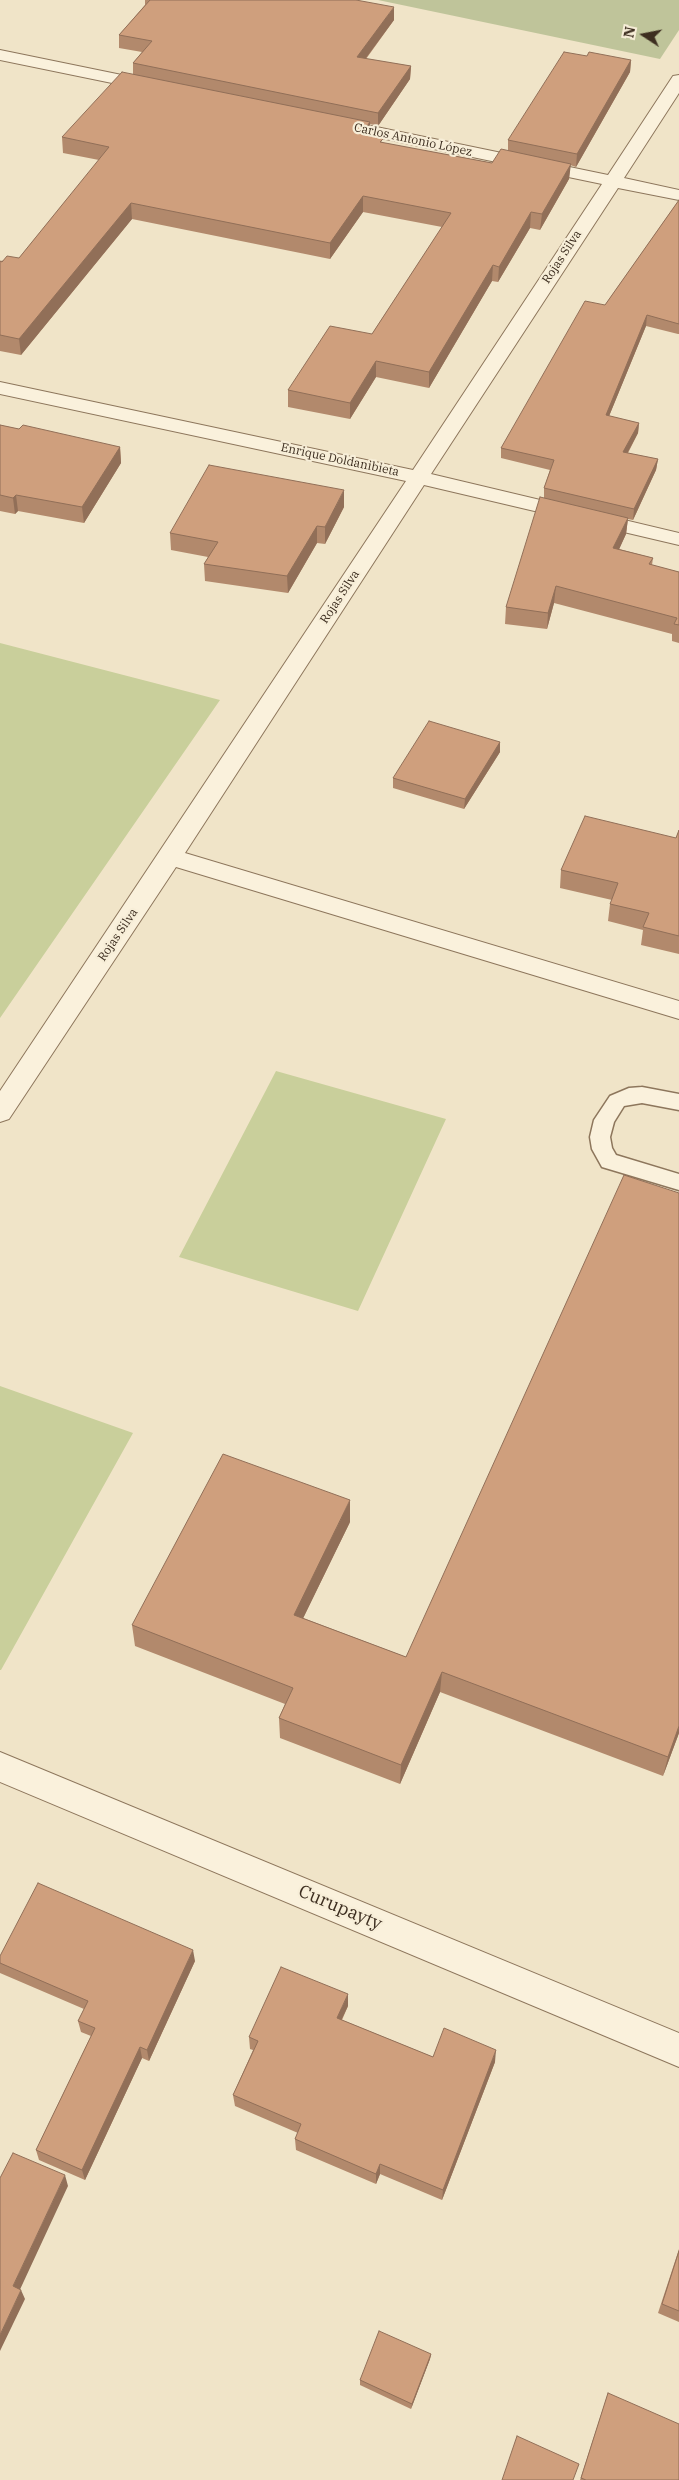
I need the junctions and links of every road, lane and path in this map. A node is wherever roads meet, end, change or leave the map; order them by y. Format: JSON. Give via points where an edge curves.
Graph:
{"nodes":[{"id":1,"x":0,"y":55,"type":"edge"},
{"id":2,"x":679,"y":80,"type":"edge"},
{"id":3,"x":165,"y":89,"type":"edge"},
{"id":4,"x":321,"y":121,"type":"edge"},
{"id":5,"x":612,"y":181,"type":"junction"},
{"id":6,"x":679,"y":195,"type":"edge"},
{"id":7,"x":0,"y":388,"type":"edge"},
{"id":8,"x":418,"y":477,"type":"junction"},
{"id":9,"x":679,"y":539,"type":"edge"},
{"id":10,"x":170,"y":857,"type":"junction"},
{"id":11,"x":679,"y":1010,"type":"edge"},
{"id":12,"x":679,"y":1102,"type":"edge"},
{"id":13,"x":0,"y":1112,"type":"edge"},
{"id":14,"x":679,"y":1182,"type":"edge"},
{"id":15,"x":0,"y":1767,"type":"edge"},
{"id":16,"x":679,"y":2050,"type":"edge"}],
"edges":[{"from":1,"to":3,"type":"street"},
{"from":2,"to":5,"type":"street","name":"Rojas Silva"},
{"from":4,"to":5,"type":"street","name":"Carlos Antonio López"},
{"from":5,"to":6,"type":"street","name":"Carlos Antonio López"},
{"from":5,"to":8,"type":"street","name":"Rojas Silva"},
{"from":7,"to":8,"type":"street","name":"Enrique Doldanibieta"},
{"from":8,"to":9,"type":"street","name":"Enrique Doldanibieta"},
{"from":8,"to":10,"type":"street","name":"Rojas Silva"},
{"from":10,"to":11,"type":"street"},
{"from":10,"to":13,"type":"street","name":"Rojas Silva"},
{"from":12,"to":14,"type":"lane","via":[[650,1096],[629,1096],[617,1101],[604,1120],[600,1137],[609,1161]]},
{"from":15,"to":16,"type":"street","name":"Curupayty"}]}
